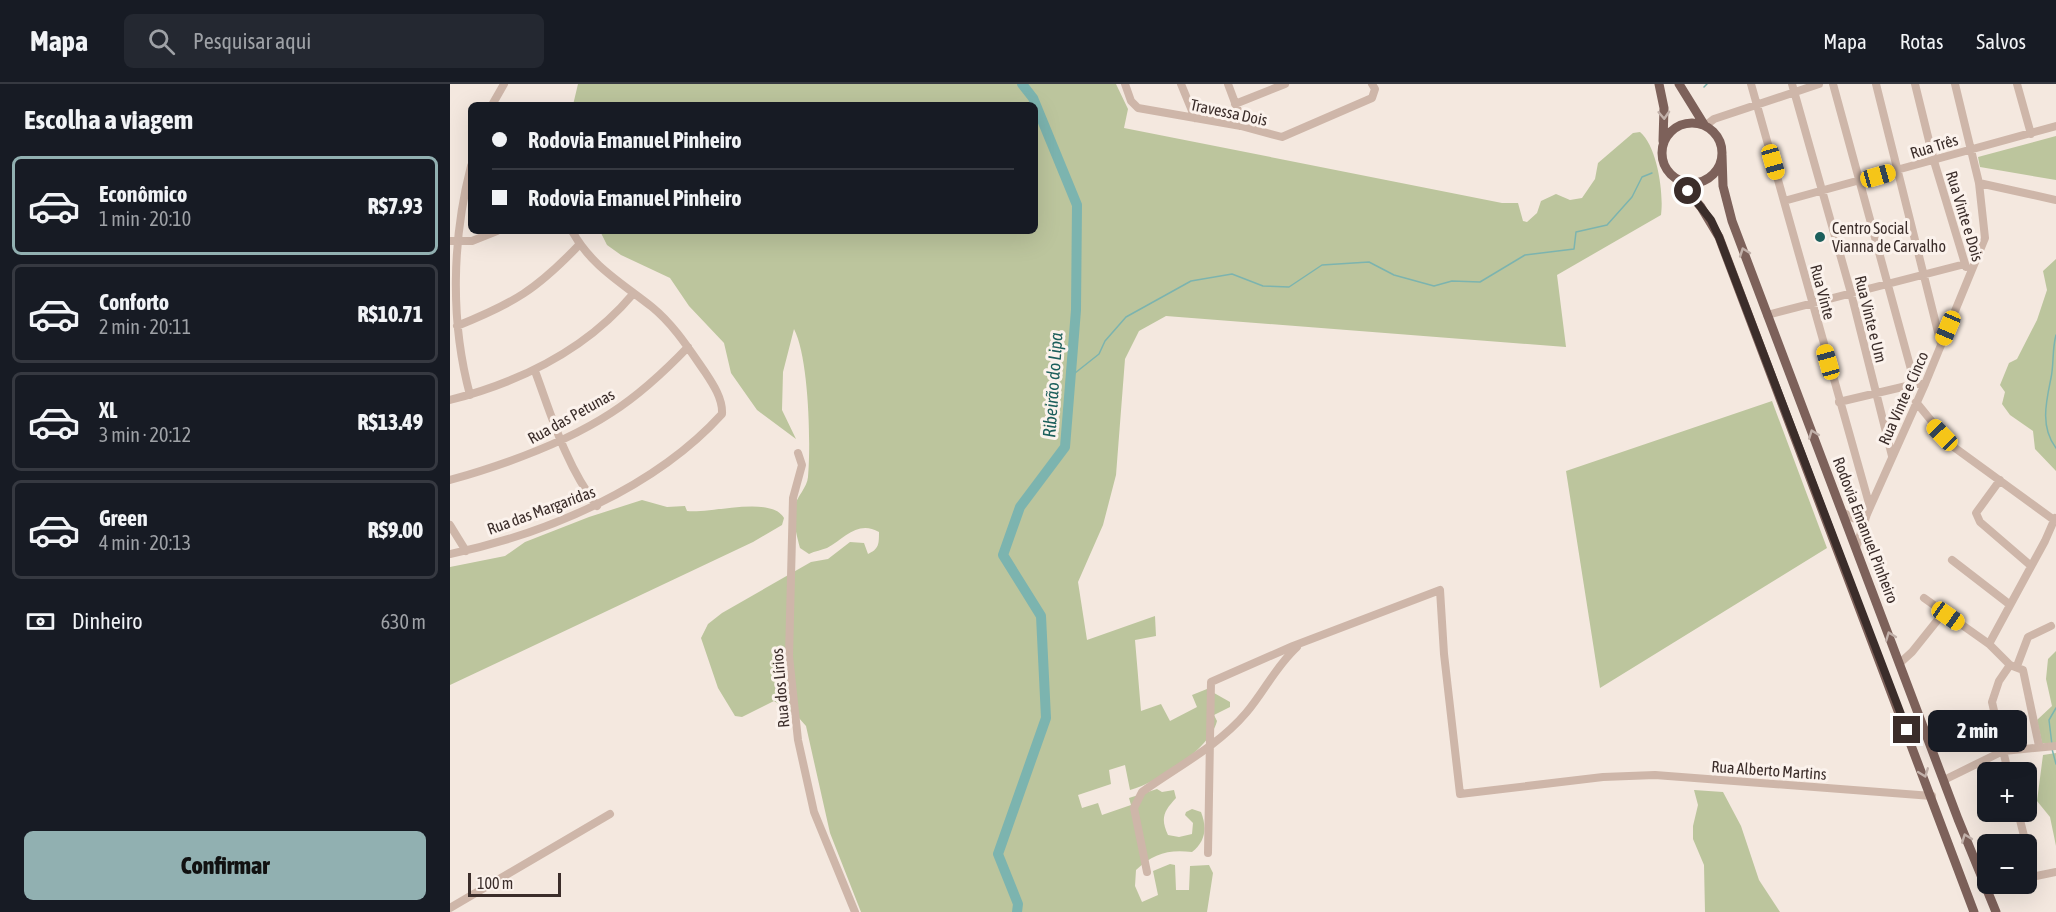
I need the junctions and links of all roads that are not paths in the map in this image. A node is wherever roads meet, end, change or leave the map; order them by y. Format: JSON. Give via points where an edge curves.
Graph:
{"nodes":[{"id":1,"x":504,"y":84,"type":"edge"},
{"id":2,"x":1125,"y":84,"type":"edge"},
{"id":3,"x":1181,"y":84,"type":"edge"},
{"id":4,"x":1228,"y":84,"type":"edge"},
{"id":5,"x":1285,"y":84,"type":"edge"},
{"id":6,"x":1372,"y":84,"type":"edge"},
{"id":7,"x":1659,"y":84,"type":"edge"},
{"id":8,"x":1680,"y":84,"type":"edge"},
{"id":9,"x":1750,"y":84,"type":"edge"},
{"id":10,"x":1819,"y":84,"type":"edge"},
{"id":11,"x":1833,"y":84,"type":"edge"},
{"id":12,"x":1876,"y":84,"type":"edge"},
{"id":13,"x":1915,"y":84,"type":"edge"},
{"id":14,"x":1955,"y":84,"type":"edge"},
{"id":15,"x":2017,"y":84,"type":"edge"},
{"id":16,"x":1793,"y":88,"type":"edge"},
{"id":17,"x":494,"y":102,"type":"edge"},
{"id":18,"x":1235,"y":104,"type":"junction"},
{"id":19,"x":1756,"y":104,"type":"junction"},
{"id":20,"x":1195,"y":118,"type":"junction"},
{"id":21,"x":1240,"y":126,"type":"junction"},
{"id":22,"x":1705,"y":126,"type":"junction"},
{"id":23,"x":2056,"y":126,"type":"edge"},
{"id":24,"x":2031,"y":134,"type":"junction"},
{"id":25,"x":1663,"y":146,"type":"junction"},
{"id":26,"x":1972,"y":149,"type":"junction"},
{"id":27,"x":1722,"y":154,"type":"junction"},
{"id":28,"x":1934,"y":161,"type":"junction"},
{"id":29,"x":1896,"y":171,"type":"junction"},
{"id":30,"x":468,"y":178,"type":"edge"},
{"id":31,"x":1677,"y":179,"type":"junction"},
{"id":32,"x":1861,"y":181,"type":"junction"},
{"id":33,"x":1979,"y":183,"type":"junction"},
{"id":34,"x":1823,"y":192,"type":"junction"},
{"id":35,"x":2056,"y":200,"type":"edge"},
{"id":36,"x":1784,"y":201,"type":"junction"},
{"id":37,"x":490,"y":234,"type":"edge"},
{"id":38,"x":574,"y":234,"type":"edge"},
{"id":39,"x":453,"y":241,"type":"edge"},
{"id":40,"x":579,"y":245,"type":"junction"},
{"id":41,"x":1965,"y":264,"type":"junction"},
{"id":42,"x":1925,"y":274,"type":"junction"},
{"id":43,"x":1969,"y":278,"type":"junction"},
{"id":44,"x":1889,"y":284,"type":"junction"},
{"id":45,"x":1851,"y":293,"type":"junction"},
{"id":46,"x":633,"y":294,"type":"junction"},
{"id":47,"x":1812,"y":304,"type":"junction"},
{"id":48,"x":1767,"y":315,"type":"junction"},
{"id":49,"x":457,"y":326,"type":"junction"},
{"id":50,"x":1941,"y":345,"type":"junction"},
{"id":51,"x":687,"y":347,"type":"junction"},
{"id":52,"x":536,"y":371,"type":"junction"},
{"id":53,"x":1915,"y":384,"type":"junction"},
{"id":54,"x":1925,"y":384,"type":"junction"},
{"id":55,"x":1875,"y":393,"type":"junction"},
{"id":56,"x":470,"y":395,"type":"junction"},
{"id":57,"x":450,"y":400,"type":"edge"},
{"id":58,"x":1839,"y":402,"type":"junction"},
{"id":59,"x":1916,"y":402,"type":"junction"},
{"id":60,"x":559,"y":439,"type":"junction"},
{"id":61,"x":798,"y":453,"type":"dead end"},
{"id":62,"x":1892,"y":456,"type":"junction"},
{"id":63,"x":450,"y":480,"type":"edge"},
{"id":64,"x":2000,"y":480,"type":"junction"},
{"id":65,"x":597,"y":506,"type":"junction"},
{"id":66,"x":1868,"y":511,"type":"junction"},
{"id":67,"x":1844,"y":513,"type":"junction"},
{"id":68,"x":2055,"y":518,"type":"edge"},
{"id":69,"x":450,"y":525,"type":"edge"},
{"id":70,"x":1856,"y":548,"type":"junction"},
{"id":71,"x":466,"y":551,"type":"junction"},
{"id":72,"x":450,"y":554,"type":"edge"},
{"id":73,"x":1952,"y":560,"type":"dead end"},
{"id":74,"x":2030,"y":565,"type":"junction"},
{"id":75,"x":1924,"y":598,"type":"dead end"},
{"id":76,"x":2009,"y":604,"type":"junction"},
{"id":77,"x":1944,"y":612,"type":"junction"},
{"id":78,"x":2051,"y":626,"type":"dead end"},
{"id":79,"x":1300,"y":644,"type":"junction"},
{"id":80,"x":1989,"y":644,"type":"junction"},
{"id":81,"x":1900,"y":662,"type":"junction"},
{"id":82,"x":2014,"y":666,"type":"junction"},
{"id":83,"x":1210,"y":746,"type":"junction"},
{"id":84,"x":2048,"y":746,"type":"edge"},
{"id":85,"x":2003,"y":751,"type":"junction"},
{"id":86,"x":2006,"y":762,"type":"edge"},
{"id":87,"x":1944,"y":780,"type":"junction"},
{"id":88,"x":1932,"y":796,"type":"junction"},
{"id":89,"x":610,"y":814,"type":"dead end"},
{"id":90,"x":1208,"y":852,"type":"dead end"},
{"id":91,"x":1977,"y":867,"type":"edge"},
{"id":92,"x":1147,"y":872,"type":"dead end"},
{"id":93,"x":2056,"y":872,"type":"edge"},
{"id":94,"x":2037,"y":876,"type":"edge"},
{"id":95,"x":1988,"y":894,"type":"edge"},
{"id":96,"x":450,"y":908,"type":"edge"},
{"id":97,"x":855,"y":912,"type":"edge"},
{"id":98,"x":1974,"y":912,"type":"edge"},
{"id":99,"x":1996,"y":912,"type":"edge"}],
"edges":[{"from":1,"to":17,"type":"street"},
{"from":2,"to":20,"type":"street","name":"Travessa Dois","via":[[1138,108]]},
{"from":3,"to":20,"type":"street"},
{"from":4,"to":18,"type":"street"},
{"from":5,"to":18,"type":"street"},
{"from":6,"to":21,"type":"street","name":"Travessa Dois","via":[[1372,98],[1282,137]]},
{"from":7,"to":25,"type":"main road","one_way":true,"via":[[1664,108]]},
{"from":8,"to":22,"type":"main road"},
{"from":9,"to":19,"type":"street","name":"Rua Vinte"},
{"from":10,"to":16,"type":"street"},
{"from":11,"to":32,"type":"street"},
{"from":12,"to":29,"type":"street"},
{"from":13,"to":28,"type":"street","name":"Rua Vinte e Dois"},
{"from":14,"to":26,"type":"street","name":"Rua Vinte e Cinco"},
{"from":15,"to":24,"type":"street"},
{"from":16,"to":19,"type":"street"},
{"from":16,"to":34,"type":"street","name":"Rua Vinte e Um"},
{"from":18,"to":21,"type":"street"},
{"from":19,"to":22,"type":"street"},
{"from":19,"to":36,"type":"street","name":"Rua Vinte"},
{"from":20,"to":21,"type":"street","name":"Travessa Dois"},
{"from":22,"to":25,"type":"main road","via":[[1680,126],[1669,134]]},
{"from":22,"to":27,"type":"main road","via":[[1714,133]]},
{"from":23,"to":24,"type":"street","name":"Rua Três"},
{"from":24,"to":26,"type":"street","name":"Rua Três"},
{"from":25,"to":31,"type":"main road","via":[[1664,165]]},
{"from":26,"to":28,"type":"street","name":"Rua Três"},
{"from":26,"to":33,"type":"street","name":"Rua Vinte e Cinco"},
{"from":27,"to":31,"type":"main road","via":[[1718,168],[1707,179],[1697,183]]},
{"from":48,"to":27,"type":"main road","name":"Rodovia Emanuel Pinheiro","one_way":true,"via":[[1727,205]]},
{"from":28,"to":29,"type":"street","name":"Rua Três"},
{"from":28,"to":41,"type":"street","name":"Rua Vinte e Dois"},
{"from":29,"to":32,"type":"street","name":"Rua Três"},
{"from":29,"to":42,"type":"street"},
{"from":30,"to":39,"type":"street"},
{"from":31,"to":88,"type":"main road","name":"Rodovia Emanuel Pinheiro","one_way":true,"via":[[1701,207],[1719,237]]},
{"from":32,"to":34,"type":"street","name":"Rua Três"},
{"from":32,"to":44,"type":"street"},
{"from":33,"to":35,"type":"street"},
{"from":33,"to":43,"type":"street","name":"Rua Vinte e Cinco","via":[[1985,238]]},
{"from":34,"to":36,"type":"street","name":"Rua Três"},
{"from":34,"to":45,"type":"street","name":"Rua Vinte e Um"},
{"from":36,"to":47,"type":"street","name":"Rua Vinte"},
{"from":37,"to":39,"type":"street","via":[[472,241]]},
{"from":38,"to":40,"type":"street"},
{"from":39,"to":49,"type":"street"},
{"from":40,"to":46,"type":"street","via":[[598,267]]},
{"from":40,"to":49,"type":"street","via":[[522,297]]},
{"from":41,"to":42,"type":"street"},
{"from":41,"to":43,"type":"street","name":"Rua Vinte e Dois"},
{"from":42,"to":44,"type":"street"},
{"from":42,"to":50,"type":"street"},
{"from":43,"to":50,"type":"street","name":"Rua Vinte e Cinco"},
{"from":44,"to":45,"type":"street"},
{"from":44,"to":53,"type":"street"},
{"from":45,"to":47,"type":"street"},
{"from":45,"to":55,"type":"street","name":"Rua Vinte e Um"},
{"from":46,"to":51,"type":"street","via":[[670,325]]},
{"from":46,"to":52,"type":"street","via":[[575,347]]},
{"from":47,"to":48,"type":"street"},
{"from":47,"to":58,"type":"street","name":"Rua Vinte"},
{"from":67,"to":48,"type":"main road","name":"Rodovia Emanuel Pinheiro","one_way":true},
{"from":49,"to":56,"type":"street","via":[[462,369]]},
{"from":50,"to":54,"type":"street","name":"Rua Vinte e Cinco"},
{"from":51,"to":60,"type":"street","name":"Rua das Petunas","via":[[611,413]]},
{"from":51,"to":65,"type":"street","name":"Rua das Margaridas","via":[[712,382],[722,414],[664,463]]},
{"from":52,"to":56,"type":"street"},
{"from":52,"to":60,"type":"street"},
{"from":53,"to":54,"type":"street"},
{"from":53,"to":55,"type":"street"},
{"from":54,"to":59,"type":"street","name":"Rua Vinte e Cinco"},
{"from":55,"to":58,"type":"street"},
{"from":55,"to":62,"type":"street","name":"Rua Vinte e Um"},
{"from":56,"to":57,"type":"street"},
{"from":58,"to":66,"type":"street","name":"Rua Vinte"},
{"from":59,"to":62,"type":"street","name":"Rua Vinte e Cinco"},
{"from":59,"to":64,"type":"street","via":[[1951,445]]},
{"from":60,"to":63,"type":"street","name":"Rua das Petunas","via":[[531,454]]},
{"from":60,"to":65,"type":"street"},
{"from":61,"to":97,"type":"street","name":"Rua dos Lírios","via":[[802,465],[793,498],[789,656],[799,748],[814,812]]},
{"from":62,"to":66,"type":"street","name":"Rua Vinte e Cinco"},
{"from":64,"to":68,"type":"street"},
{"from":64,"to":74,"type":"street","via":[[1976,513],[1980,522]]},
{"from":65,"to":71,"type":"street","name":"Rua das Margaridas"},
{"from":66,"to":67,"type":"street","via":[[1856,519]]},
{"from":66,"to":70,"type":"street","name":"Rua Vinte e Cinco"},
{"from":67,"to":70,"type":"main road","name":"Rodovia Emanuel Pinheiro"},
{"from":68,"to":74,"type":"street"},
{"from":69,"to":71,"type":"street"},
{"from":81,"to":70,"type":"main road","name":"Rodovia Emanuel Pinheiro","one_way":true},
{"from":71,"to":72,"type":"street","name":"Rua das Margaridas"},
{"from":73,"to":76,"type":"street"},
{"from":74,"to":76,"type":"street"},
{"from":75,"to":77,"type":"street"},
{"from":76,"to":80,"type":"street"},
{"from":77,"to":80,"type":"street"},
{"from":77,"to":81,"type":"street"},
{"from":78,"to":82,"type":"street","via":[[2028,637]]},
{"from":79,"to":83,"type":"street","via":[[1246,713]]},
{"from":79,"to":83,"type":"street","via":[[1211,682]]},
{"from":79,"to":88,"type":"street","name":"Rua Alberto Martins","via":[[1440,590],[1460,794],[1603,777],[1658,776]]},
{"from":80,"to":82,"type":"street"},
{"from":81,"to":87,"type":"main road","name":"Rodovia Emanuel Pinheiro"},
{"from":82,"to":84,"type":"street","via":[[2023,670]]},
{"from":82,"to":85,"type":"street","via":[[1999,681],[1992,702]]},
{"from":83,"to":90,"type":"street"},
{"from":83,"to":92,"type":"street","via":[[1135,800]]},
{"from":84,"to":85,"type":"street"},
{"from":85,"to":86,"type":"street"},
{"from":85,"to":87,"type":"street"},
{"from":91,"to":87,"type":"main road","name":"Rodovia Emanuel Pinheiro","one_way":true},
{"from":88,"to":98,"type":"main road","name":"Rodovia Emanuel Pinheiro"},
{"from":89,"to":96,"type":"street"},
{"from":93,"to":94,"type":"street"},
{"from":95,"to":99,"type":"main road","name":"Rodovia Emanuel Pinheiro"}]}
